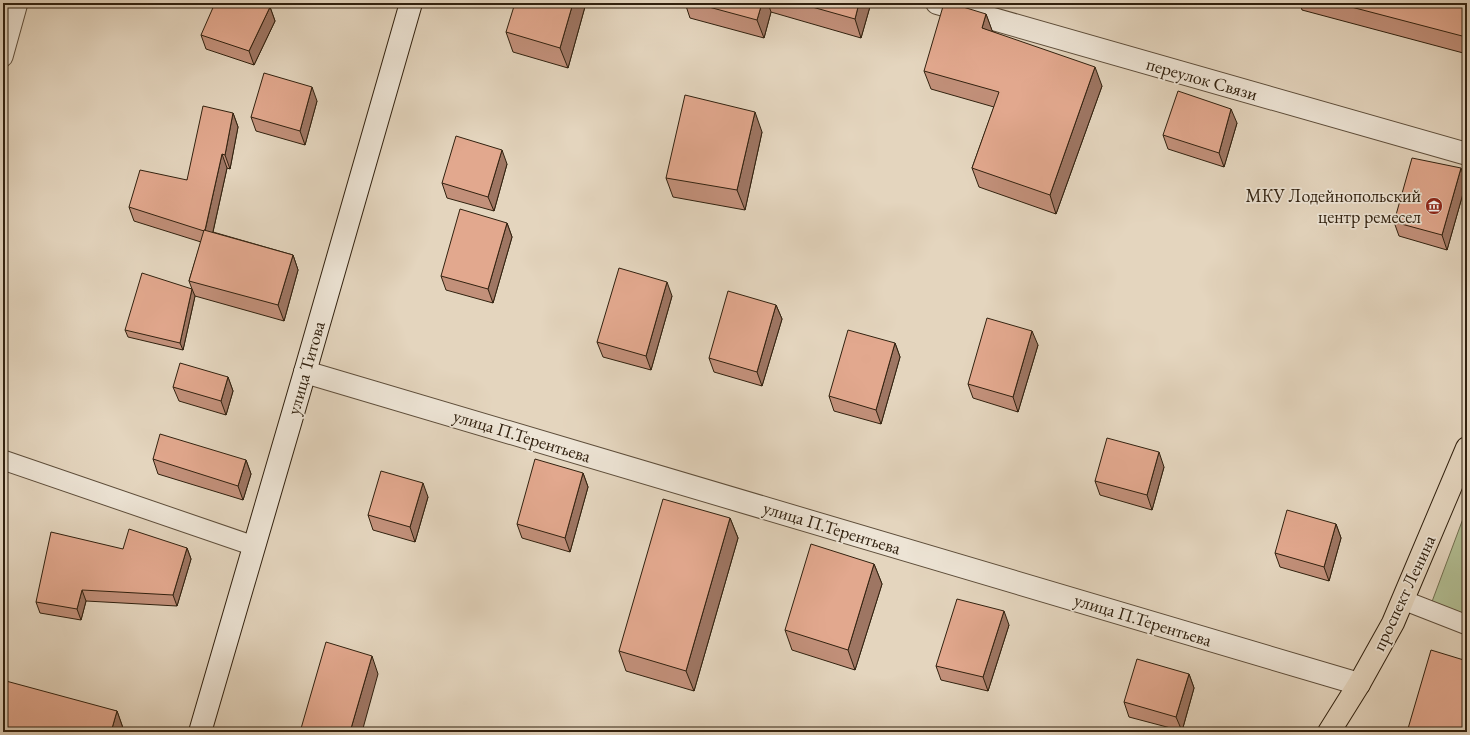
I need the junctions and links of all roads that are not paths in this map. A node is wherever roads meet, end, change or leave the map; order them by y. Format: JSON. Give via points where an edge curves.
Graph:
{"nodes":[{"id":1,"x":18,"y":3,"type":"edge"},
{"id":2,"x":411,"y":3,"type":"edge"},
{"id":3,"x":937,"y":3,"type":"edge"},
{"id":4,"x":3,"y":57,"type":"edge"},
{"id":5,"x":1467,"y":154,"type":"edge"},
{"id":6,"x":305,"y":372,"type":"junction"},
{"id":7,"x":1467,"y":448,"type":"edge"},
{"id":8,"x":3,"y":460,"type":"edge"},
{"id":9,"x":254,"y":546,"type":"junction"},
{"id":10,"x":1403,"y":600,"type":"junction"},
{"id":11,"x":1467,"y":625,"type":"edge"},
{"id":12,"x":1359,"y":684,"type":"junction"},
{"id":13,"x":200,"y":732,"type":"edge"},
{"id":14,"x":1329,"y":732,"type":"edge"}],
"edges":[{"from":1,"to":4,"type":"lane"},
{"from":2,"to":6,"type":"street","name":"улица Титова"},
{"from":3,"to":5,"type":"street","name":"переулок Связи"},
{"from":6,"to":9,"type":"street","name":"улица Титова"},
{"from":6,"to":12,"type":"street","name":"улица П.Терентьева"},
{"from":7,"to":10,"type":"main road","name":"проспект Ленина"},
{"from":8,"to":9,"type":"lane"},
{"from":9,"to":13,"type":"street","name":"улица Титова"},
{"from":10,"to":11,"type":"lane"},
{"from":10,"to":12,"type":"main road","name":"проспект Ленина"},
{"from":12,"to":14,"type":"main road","name":"проспект Ленина"}]}
